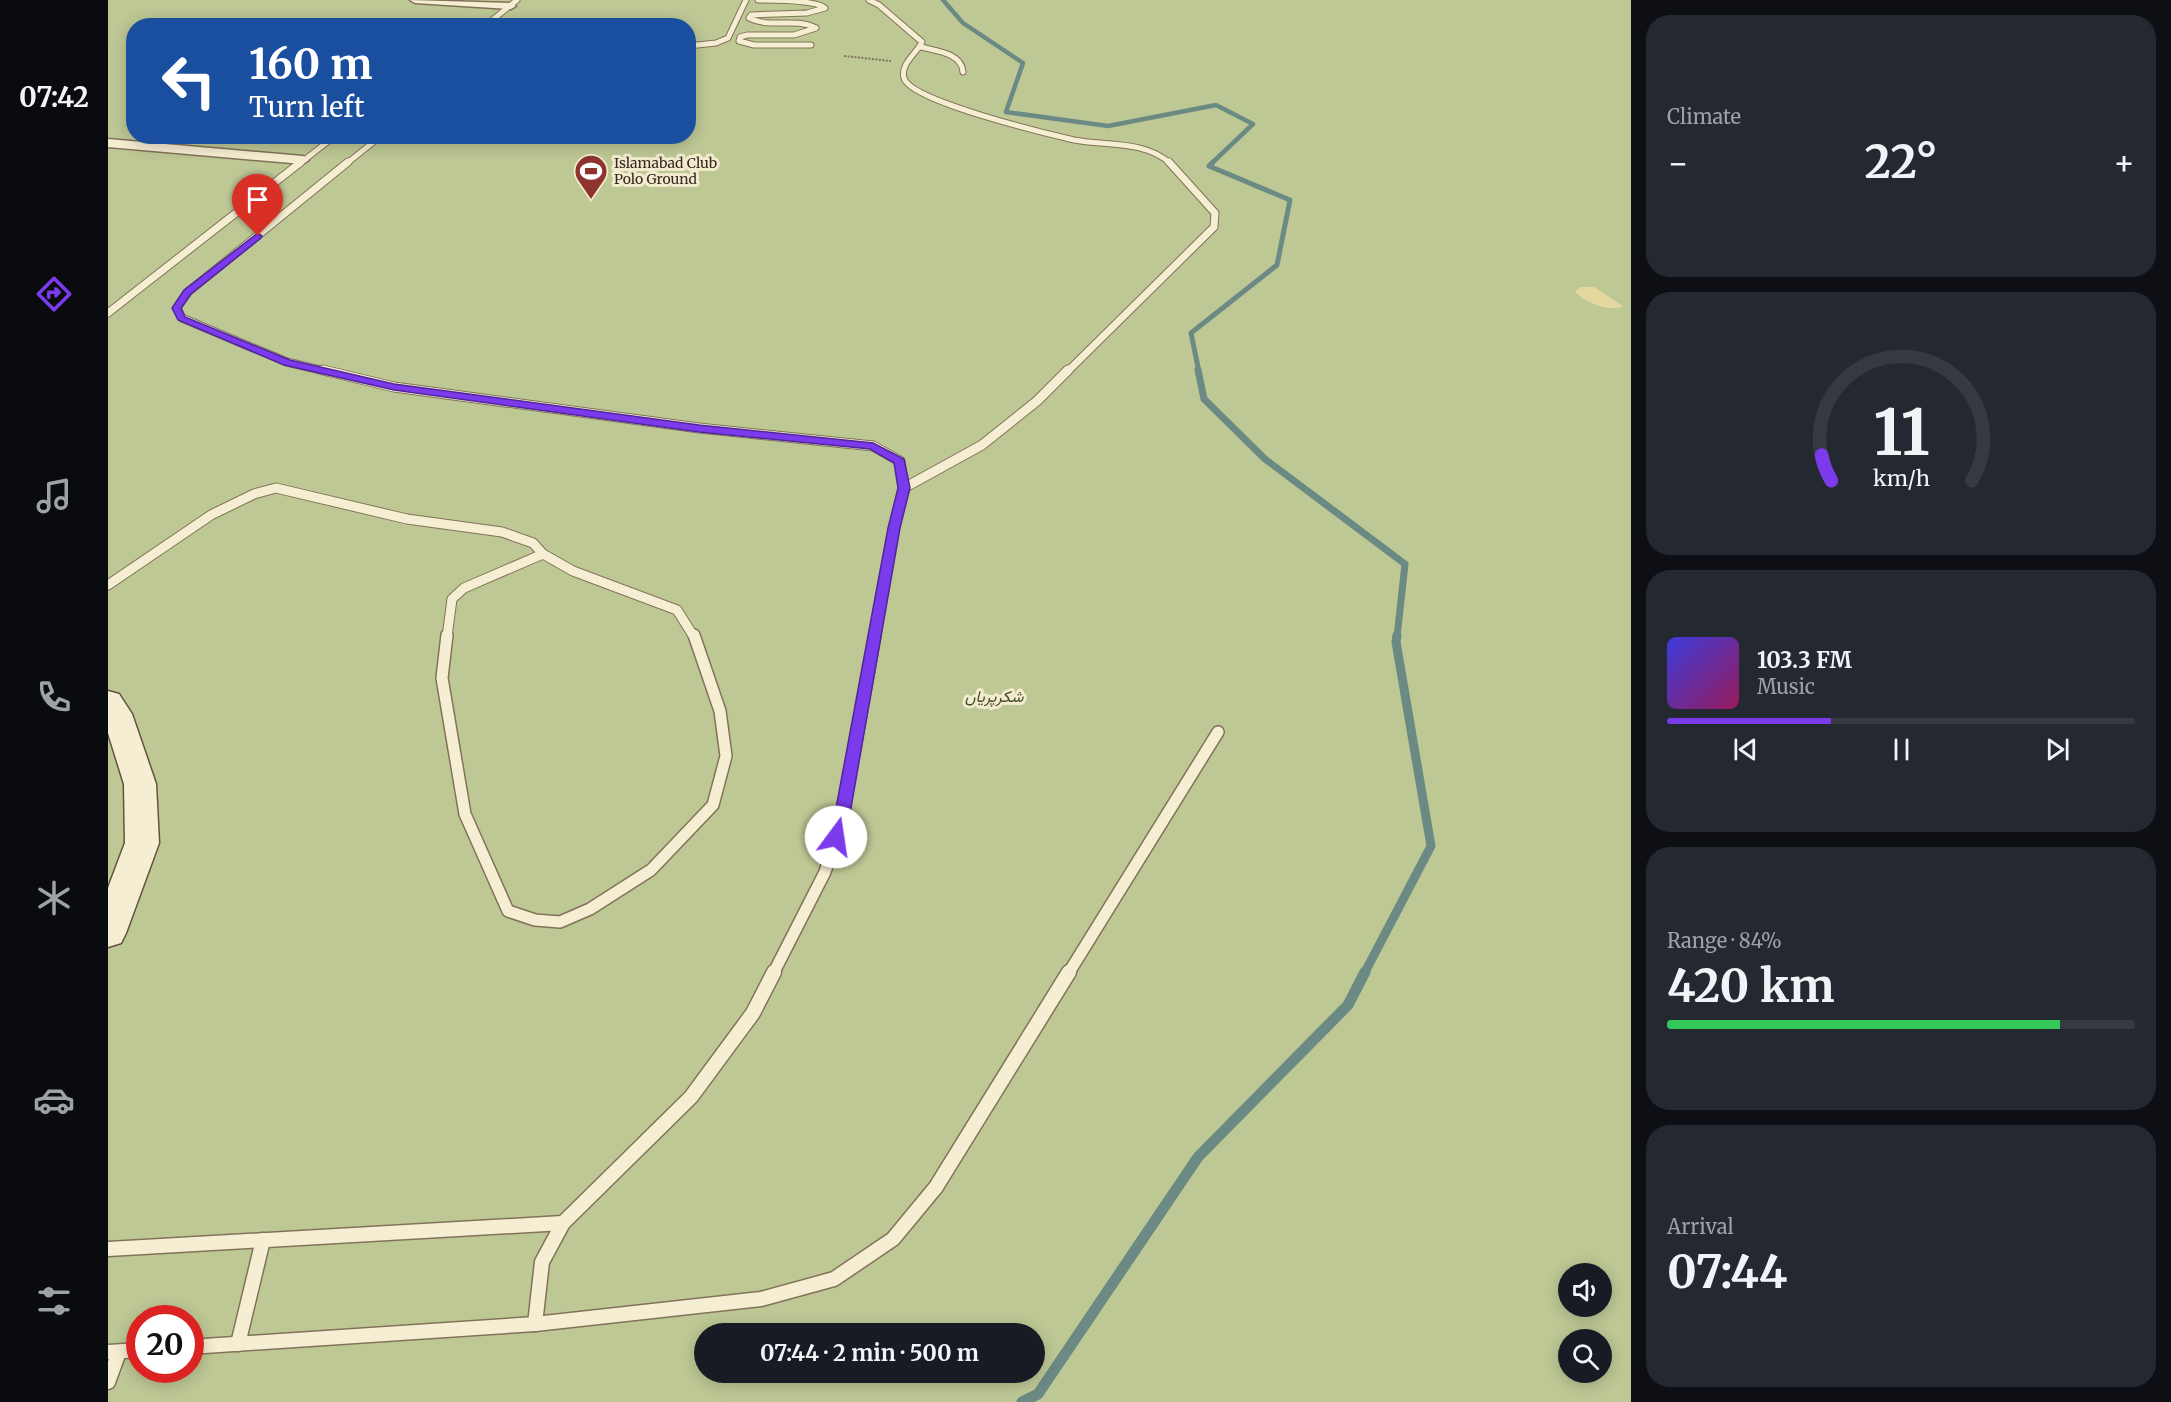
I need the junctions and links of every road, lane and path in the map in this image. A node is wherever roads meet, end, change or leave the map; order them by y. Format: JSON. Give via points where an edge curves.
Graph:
{"nodes":[{"id":1,"x":415,"y":0,"type":"edge"},
{"id":2,"x":746,"y":0,"type":"edge"},
{"id":3,"x":758,"y":0,"type":"edge"},
{"id":4,"x":869,"y":0,"type":"edge"},
{"id":5,"x":514,"y":3,"type":"edge"},
{"id":6,"x":495,"y":18,"type":"edge"},
{"id":7,"x":728,"y":38,"type":"junction"},
{"id":8,"x":739,"y":39,"type":"junction"},
{"id":9,"x":696,"y":45,"type":"edge"},
{"id":10,"x":811,"y":45,"type":"dead end"},
{"id":11,"x":919,"y":50,"type":"junction"},
{"id":12,"x":844,"y":56,"type":"dead end"},
{"id":13,"x":907,"y":63,"type":"junction"},
{"id":14,"x":963,"y":72,"type":"dead end"},
{"id":15,"x":108,"y":143,"type":"edge"},
{"id":16,"x":324,"y":144,"type":"edge"},
{"id":17,"x":371,"y":144,"type":"edge"},
{"id":18,"x":303,"y":160,"type":"junction"},
{"id":19,"x":108,"y":313,"type":"edge"},
{"id":20,"x":904,"y":488,"type":"junction"},
{"id":21,"x":543,"y":554,"type":"junction"},
{"id":22,"x":108,"y":585,"type":"edge"},
{"id":23,"x":108,"y":701,"type":"edge"},
{"id":24,"x":1218,"y":732,"type":"dead end"},
{"id":25,"x":108,"y":933,"type":"edge"},
{"id":26,"x":563,"y":1223,"type":"junction"},
{"id":27,"x":263,"y":1240,"type":"junction"},
{"id":28,"x":108,"y":1249,"type":"edge"},
{"id":29,"x":535,"y":1324,"type":"junction"},
{"id":30,"x":238,"y":1344,"type":"junction"},
{"id":31,"x":204,"y":1346,"type":"edge"},
{"id":32,"x":114,"y":1352,"type":"edge"},
{"id":33,"x":108,"y":1382,"type":"edge"}],
"edges":[{"from":1,"to":5,"type":"street"},
{"from":2,"to":7,"type":"lane"},
{"from":3,"to":8,"type":"lane","via":[[812,1],[825,8],[808,13],[758,13],[749,18],[758,23],[816,28],[809,33],[756,34]]},
{"from":4,"to":11,"type":"lane","via":[[917,37],[922,42]]},
{"from":5,"to":6,"type":"lane"},
{"from":7,"to":8,"type":"lane"},
{"from":7,"to":9,"type":"lane"},
{"from":8,"to":10,"type":"lane","via":[[754,45]]},
{"from":11,"to":13,"type":"lane"},
{"from":11,"to":14,"type":"lane","via":[[942,52],[960,60]]},
{"from":12,"to":13,"type":"path"},
{"from":13,"to":20,"type":"lane","via":[[902,73],[906,83],[935,99],[1023,128],[1078,141],[1135,146],[1163,157],[1215,213],[1214,227],[1037,401],[982,445]]},
{"from":15,"to":18,"type":"street"},
{"from":16,"to":18,"type":"lane"},
{"from":17,"to":20,"type":"lane","via":[[188,292],[177,308],[182,318],[287,363],[394,387],[699,428],[873,446],[900,461]]},
{"from":18,"to":19,"type":"lane"},
{"from":20,"to":26,"type":"lane","via":[[842,819],[825,872],[753,1013],[691,1098]]},
{"from":21,"to":21,"type":"lane","via":[[573,571],[677,610],[692,630],[720,711],[726,756],[713,805],[651,870],[590,909],[561,922],[535,920],[508,911],[465,814],[442,678],[452,599],[464,588]]},
{"from":21,"to":22,"type":"lane","via":[[533,543],[502,532],[407,519],[276,488],[256,491],[226,507]]},
{"from":23,"to":25,"type":"main road","via":[[117,714],[140,784],[142,843]]},
{"from":24,"to":29,"type":"lane","via":[[936,1187],[893,1239],[834,1279],[761,1299]]},
{"from":26,"to":27,"type":"lane"},
{"from":26,"to":29,"type":"lane","via":[[542,1262]]},
{"from":27,"to":28,"type":"lane"},
{"from":27,"to":30,"type":"lane"},
{"from":29,"to":30,"type":"lane"},
{"from":30,"to":31,"type":"lane"},
{"from":32,"to":33,"type":"lane"}]}
